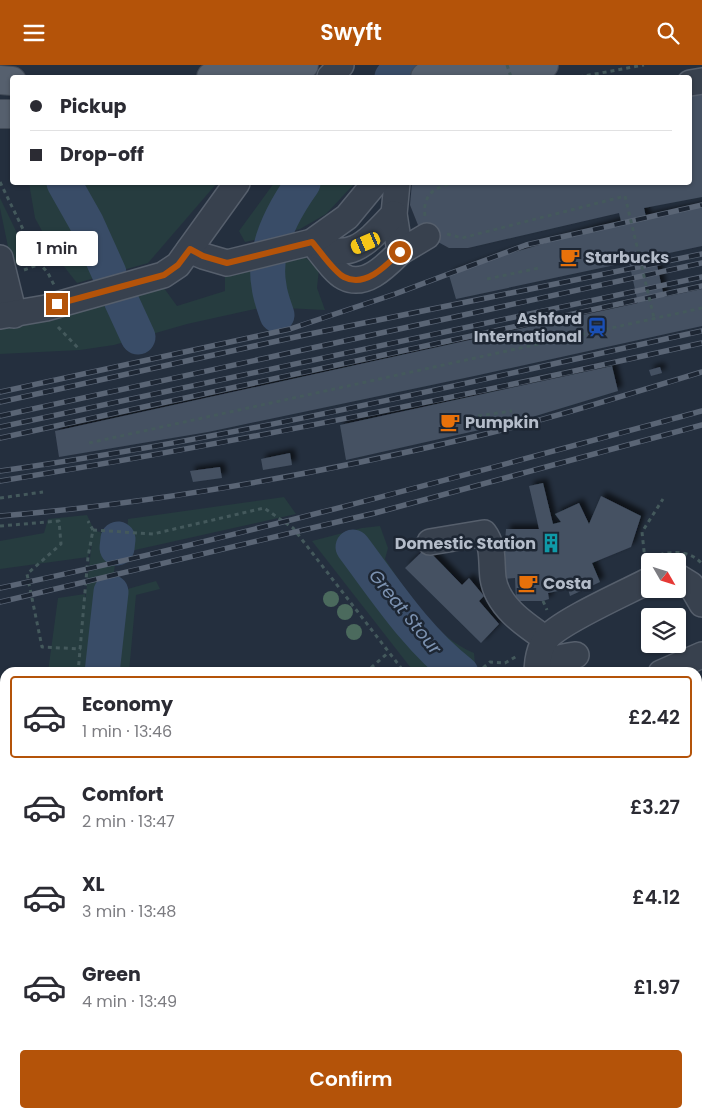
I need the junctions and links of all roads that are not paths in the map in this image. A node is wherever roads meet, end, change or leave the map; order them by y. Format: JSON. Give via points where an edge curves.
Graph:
{"nodes":[{"id":1,"x":304,"y":65,"type":"edge"},
{"id":2,"x":341,"y":65,"type":"edge"},
{"id":3,"x":544,"y":65,"type":"edge"},
{"id":4,"x":226,"y":75,"type":"edge"},
{"id":5,"x":332,"y":75,"type":"edge"},
{"id":6,"x":440,"y":75,"type":"edge"},
{"id":7,"x":236,"y":185,"type":"edge"},
{"id":8,"x":373,"y":185,"type":"edge"},
{"id":9,"x":397,"y":185,"type":"edge"},
{"id":10,"x":394,"y":214,"type":"junction"},
{"id":11,"x":432,"y":229,"type":"road end"},
{"id":12,"x":306,"y":244,"type":"junction"},
{"id":13,"x":190,"y":249,"type":"junction"},
{"id":14,"x":400,"y":252,"type":"junction"},
{"id":15,"x":0,"y":259,"type":"edge"},
{"id":16,"x":7,"y":315,"type":"edge"},
{"id":17,"x":430,"y":542,"type":"dead end"},
{"id":18,"x":641,"y":574,"type":"edge"},
{"id":19,"x":686,"y":582,"type":"edge"},
{"id":20,"x":696,"y":608,"type":"edge"},
{"id":21,"x":546,"y":639,"type":"junction"},
{"id":22,"x":576,"y":655,"type":"dead end"},
{"id":23,"x":702,"y":655,"type":"edge"},
{"id":24,"x":538,"y":667,"type":"edge"},
{"id":25,"x":541,"y":667,"type":"edge"},
{"id":26,"x":675,"y":667,"type":"edge"}],
"edges":[{"from":1,"to":4,"type":"main road"},
{"from":2,"to":5,"type":"street"},
{"from":3,"to":6,"type":"main road"},
{"from":7,"to":13,"type":"street"},
{"from":8,"to":12,"type":"street","via":[[347,217]]},
{"from":9,"to":10,"type":"street"},
{"from":10,"to":12,"type":"street","via":[[366,243],[345,252],[328,252]]},
{"from":10,"to":14,"type":"street"},
{"from":11,"to":14,"type":"street"},
{"from":12,"to":13,"type":"street","via":[[227,263]]},
{"from":12,"to":14,"type":"street","via":[[343,277],[357,280],[380,271]]},
{"from":13,"to":16,"type":"street","via":[[178,265],[164,275],[46,308]]},
{"from":15,"to":16,"type":"street"},
{"from":17,"to":21,"type":"street","via":[[484,533],[490,541],[493,578],[498,594],[514,615]]},
{"from":18,"to":21,"type":"street"},
{"from":19,"to":20,"type":"street","via":[[691,585]]},
{"from":21,"to":24,"type":"street"},
{"from":22,"to":25,"type":"street","via":[[560,657]]},
{"from":23,"to":26,"type":"street"}]}
